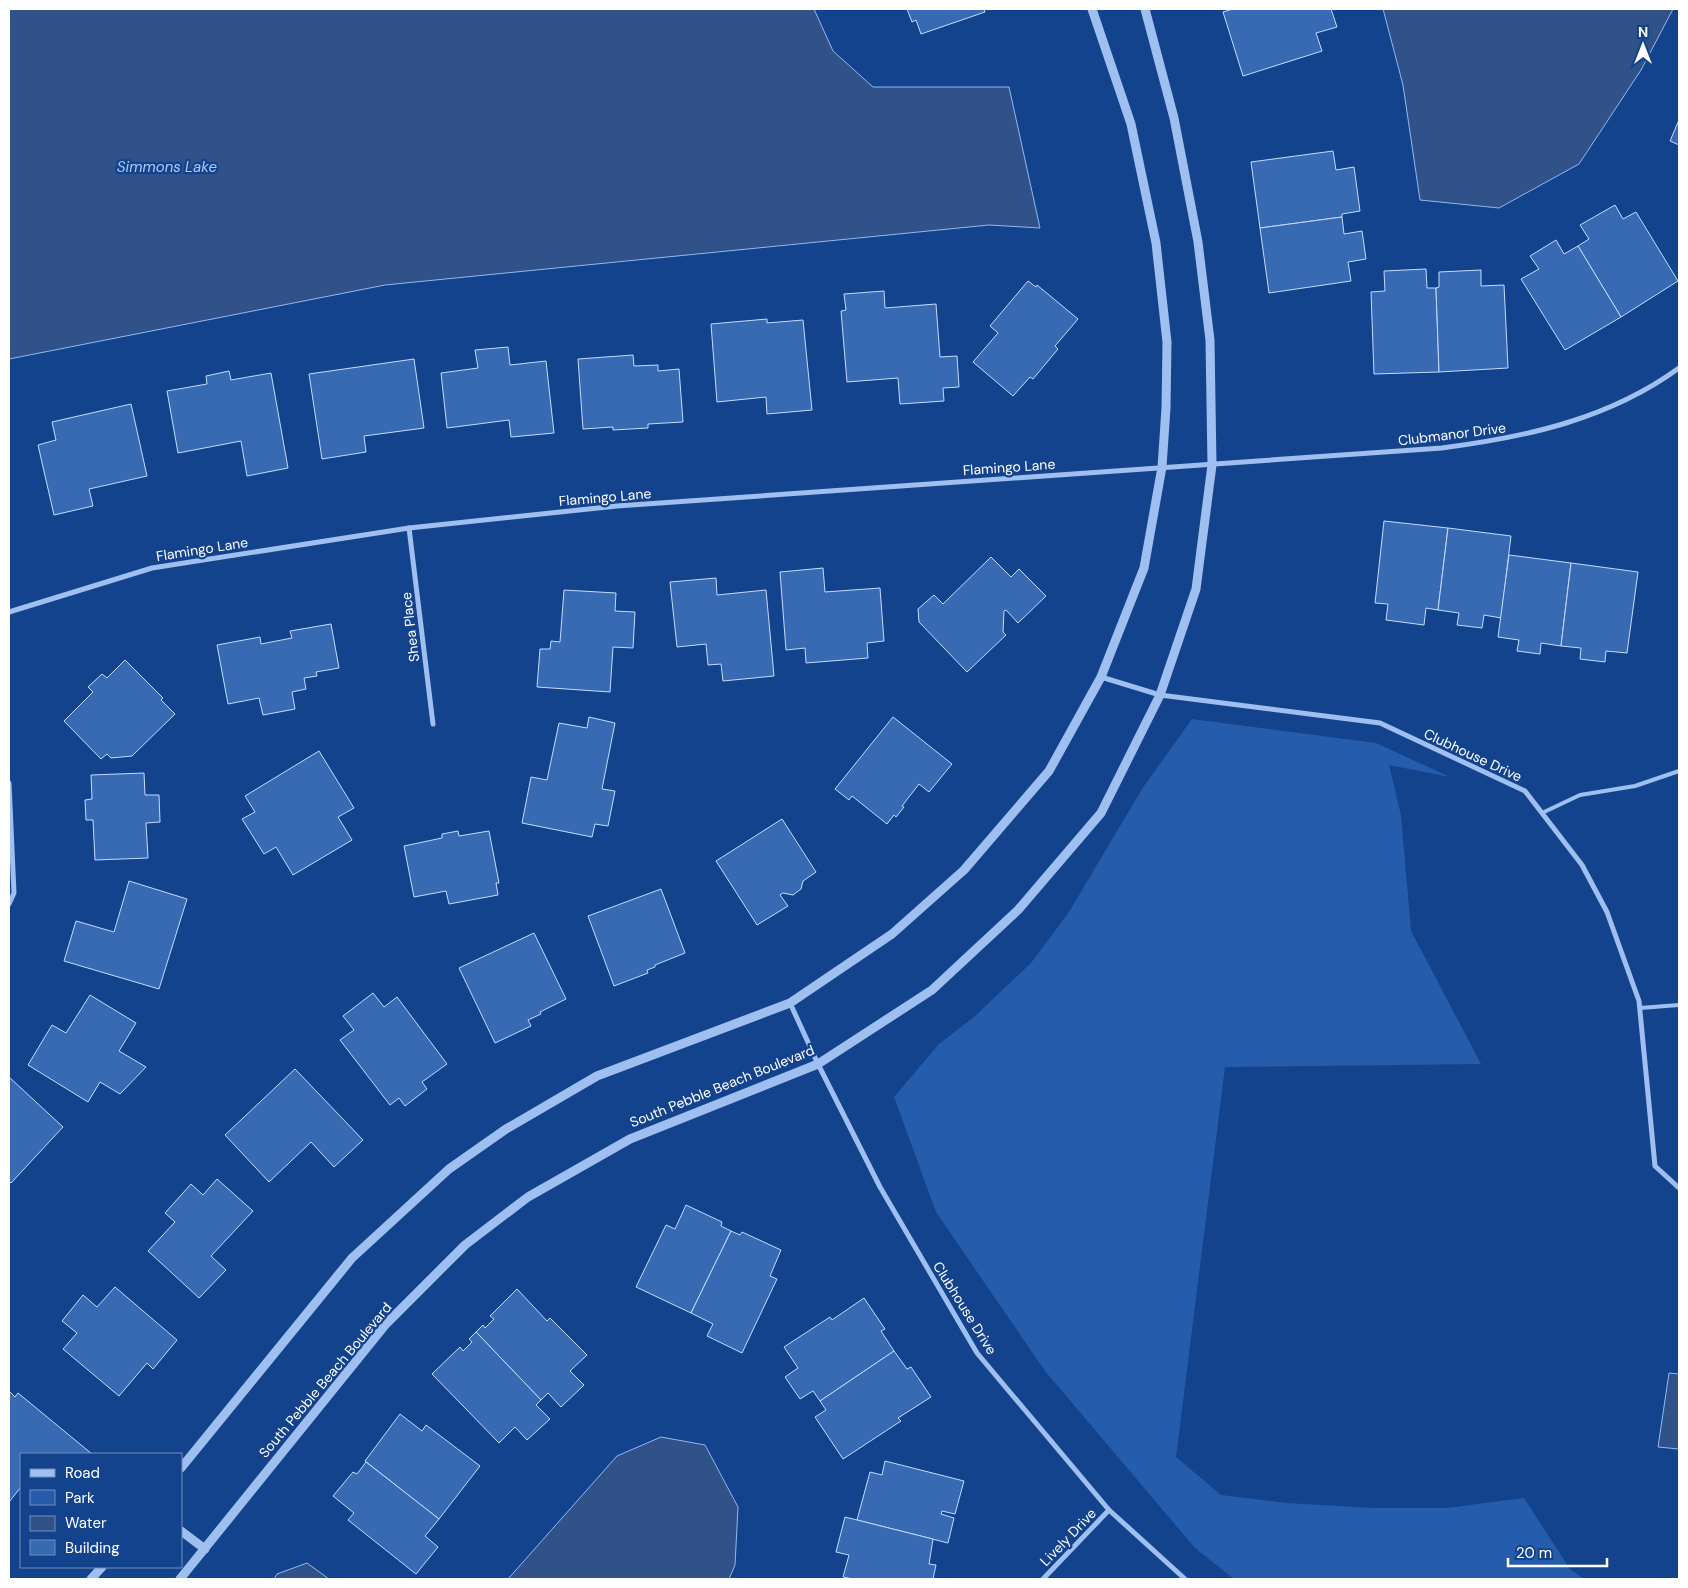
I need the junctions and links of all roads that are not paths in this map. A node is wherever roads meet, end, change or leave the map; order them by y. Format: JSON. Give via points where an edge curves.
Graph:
{"nodes":[{"id":1,"x":1145,"y":9,"type":"edge"},
{"id":2,"x":1096,"y":10,"type":"edge"},
{"id":3,"x":1679,"y":368,"type":"edge"},
{"id":4,"x":1212,"y":465,"type":"junction"},
{"id":5,"x":1162,"y":467,"type":"junction"},
{"id":6,"x":409,"y":528,"type":"junction"},
{"id":7,"x":9,"y":612,"type":"edge"},
{"id":8,"x":1101,"y":677,"type":"junction"},
{"id":9,"x":1160,"y":696,"type":"junction"},
{"id":10,"x":433,"y":724,"type":"dead end"},
{"id":11,"x":1679,"y":771,"type":"edge"},
{"id":12,"x":9,"y":783,"type":"edge"},
{"id":13,"x":1542,"y":813,"type":"junction"},
{"id":14,"x":9,"y":904,"type":"edge"},
{"id":15,"x":790,"y":1003,"type":"junction"},
{"id":16,"x":1679,"y":1005,"type":"edge"},
{"id":17,"x":1640,"y":1008,"type":"junction"},
{"id":18,"x":818,"y":1064,"type":"junction"},
{"id":19,"x":1679,"y":1188,"type":"edge"},
{"id":20,"x":182,"y":1467,"type":"edge"},
{"id":21,"x":1109,"y":1510,"type":"junction"},
{"id":22,"x":182,"y":1532,"type":"edge"},
{"id":23,"x":205,"y":1549,"type":"junction"},
{"id":24,"x":101,"y":1568,"type":"edge"},
{"id":25,"x":91,"y":1579,"type":"edge"},
{"id":26,"x":180,"y":1579,"type":"edge"},
{"id":27,"x":1043,"y":1579,"type":"edge"},
{"id":28,"x":1185,"y":1579,"type":"edge"}],
"edges":[{"from":1,"to":4,"type":"street","name":"South Pebble Beach Boulevard","via":[[1174,118],[1198,242],[1210,340]]},
{"from":2,"to":5,"type":"street","via":[[1131,124],[1156,243],[1167,342]]},
{"from":3,"to":4,"type":"street","name":"Clubmanor Drive","via":[[1633,397],[1589,417],[1493,442]]},
{"from":4,"to":5,"type":"street","name":"Flamingo Lane"},
{"from":4,"to":9,"type":"street","name":"South Pebble Beach Boulevard","via":[[1196,589]]},
{"from":5,"to":6,"type":"street","name":"Flamingo Lane","via":[[616,506]]},
{"from":5,"to":8,"type":"street","via":[[1144,568]]},
{"from":6,"to":7,"type":"street","name":"Flamingo Lane","via":[[152,568]]},
{"from":6,"to":10,"type":"street","name":"Shea Place"},
{"from":8,"to":9,"type":"street","name":"Clubhouse Drive"},
{"from":8,"to":15,"type":"street","via":[[1048,770],[964,870],[892,934]]},
{"from":9,"to":13,"type":"street","name":"Clubhouse Drive","via":[[1380,723],[1525,791]]},
{"from":9,"to":18,"type":"street","name":"South Pebble Beach Boulevard","via":[[1101,813],[1018,910],[932,990]]},
{"from":11,"to":13,"type":"lane","via":[[1635,786],[1580,795]]},
{"from":12,"to":14,"type":"street","via":[[14,893]]},
{"from":13,"to":17,"type":"street","name":"Clubhouse Drive","via":[[1582,865],[1607,912]]},
{"from":15,"to":18,"type":"street","name":"Clubhouse Drive"},
{"from":15,"to":20,"type":"street","via":[[597,1076],[506,1129],[449,1169],[352,1258]]},
{"from":16,"to":17,"type":"lane"},
{"from":17,"to":19,"type":"street","name":"Clubhouse Drive","via":[[1655,1166]]},
{"from":18,"to":21,"type":"street","name":"Clubhouse Drive","via":[[880,1187],[977,1353]]},
{"from":18,"to":23,"type":"street","name":"South Pebble Beach Boulevard","via":[[630,1139],[528,1197],[465,1245],[386,1324]]},
{"from":21,"to":27,"type":"street","name":"Lively Drive"},
{"from":21,"to":28,"type":"street","name":"Clubhouse Drive"},
{"from":22,"to":23,"type":"street"},
{"from":23,"to":26,"type":"street","name":"South Pebble Beach Boulevard"},
{"from":24,"to":25,"type":"street"}]}
